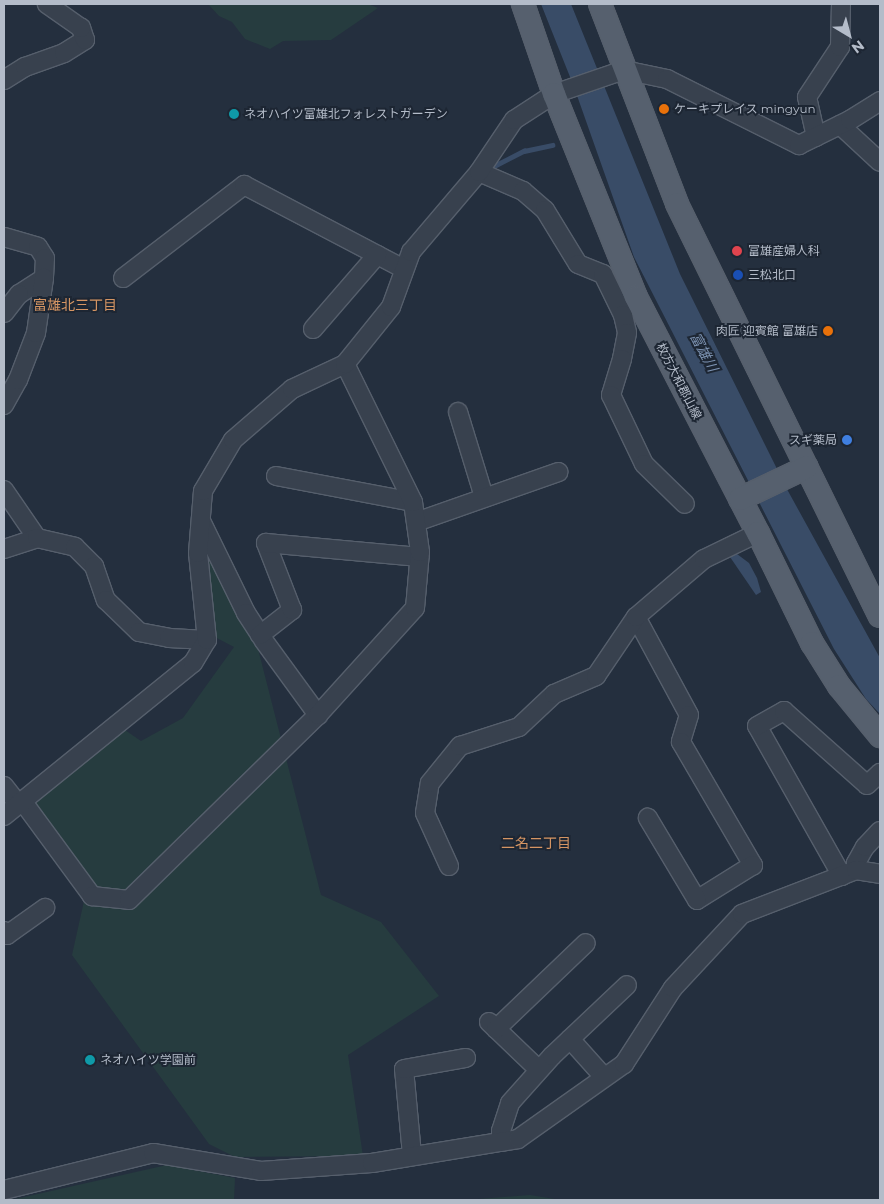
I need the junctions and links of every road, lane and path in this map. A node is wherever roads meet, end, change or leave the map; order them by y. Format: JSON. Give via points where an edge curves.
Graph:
{"nodes":[{"id":1,"x":47,"y":4,"type":"edge"},
{"id":2,"x":523,"y":4,"type":"edge"},
{"id":3,"x":600,"y":4,"type":"edge"},
{"id":4,"x":841,"y":4,"type":"edge"},
{"id":5,"x":624,"y":70,"type":"junction"},
{"id":6,"x":4,"y":80,"type":"edge"},
{"id":7,"x":564,"y":91,"type":"junction"},
{"id":8,"x":880,"y":101,"type":"edge"},
{"id":9,"x":840,"y":125,"type":"junction"},
{"id":10,"x":816,"y":137,"type":"junction"},
{"id":11,"x":880,"y":162,"type":"edge"},
{"id":12,"x":479,"y":172,"type":"junction"},
{"id":13,"x":4,"y":237,"type":"edge"},
{"id":14,"x":377,"y":255,"type":"junction"},
{"id":15,"x":404,"y":269,"type":"junction"},
{"id":16,"x":44,"y":278,"type":"junction"},
{"id":17,"x":123,"y":278,"type":"dead end"},
{"id":18,"x":4,"y":312,"type":"edge"},
{"id":19,"x":313,"y":329,"type":"dead end"},
{"id":20,"x":345,"y":364,"type":"junction"},
{"id":21,"x":4,"y":405,"type":"edge"},
{"id":22,"x":458,"y":412,"type":"dead end"},
{"id":23,"x":807,"y":467,"type":"junction"},
{"id":24,"x":559,"y":472,"type":"dead end"},
{"id":25,"x":276,"y":476,"type":"dead end"},
{"id":26,"x":484,"y":497,"type":"junction"},
{"id":27,"x":6,"y":498,"type":"edge"},
{"id":28,"x":740,"y":499,"type":"junction"},
{"id":29,"x":413,"y":502,"type":"junction"},
{"id":30,"x":685,"y":504,"type":"dead end"},
{"id":31,"x":199,"y":517,"type":"junction"},
{"id":32,"x":416,"y":522,"type":"junction"},
{"id":33,"x":758,"y":533,"type":"junction"},
{"id":34,"x":37,"y":538,"type":"junction"},
{"id":35,"x":4,"y":549,"type":"edge"},
{"id":36,"x":419,"y":557,"type":"junction"},
{"id":37,"x":880,"y":616,"type":"edge"},
{"id":38,"x":636,"y":617,"type":"junction"},
{"id":39,"x":260,"y":635,"type":"junction"},
{"id":40,"x":207,"y":640,"type":"junction"},
{"id":41,"x":318,"y":715,"type":"junction"},
{"id":42,"x":880,"y":736,"type":"edge"},
{"id":43,"x":880,"y":773,"type":"edge"},
{"id":44,"x":4,"y":786,"type":"edge"},
{"id":45,"x":18,"y":804,"type":"junction"},
{"id":46,"x":4,"y":816,"type":"edge"},
{"id":47,"x":648,"y":818,"type":"dead end"},
{"id":48,"x":880,"y":832,"type":"edge"},
{"id":49,"x":449,"y":866,"type":"dead end"},
{"id":50,"x":849,"y":873,"type":"junction"},
{"id":51,"x":880,"y":874,"type":"edge"},
{"id":52,"x":45,"y":908,"type":"dead end"},
{"id":53,"x":4,"y":931,"type":"edge"},
{"id":54,"x":586,"y":943,"type":"dead end"},
{"id":55,"x":626,"y":985,"type":"dead end"},
{"id":56,"x":570,"y":1039,"type":"junction"},
{"id":57,"x":466,"y":1058,"type":"dead end"},
{"id":58,"x":539,"y":1070,"type":"junction"},
{"id":59,"x":604,"y":1077,"type":"junction"},
{"id":60,"x":501,"y":1142,"type":"junction"},
{"id":61,"x":412,"y":1155,"type":"junction"},
{"id":62,"x":4,"y":1190,"type":"edge"}],
"edges":[{"from":1,"to":6,"type":"street","via":[[81,28],[85,40]]},
{"from":2,"to":7,"type":"main road","name":"枚方大和郡山線"},
{"from":3,"to":5,"type":"main road"},
{"from":4,"to":10,"type":"street","via":[[840,47],[806,97]]},
{"from":5,"to":7,"type":"street"},
{"from":5,"to":10,"type":"street","via":[[667,80],[799,145]]},
{"from":5,"to":23,"type":"main road","via":[[677,204]]},
{"from":7,"to":12,"type":"street","via":[[514,120]]},
{"from":7,"to":28,"type":"main road","name":"枚方大和郡山線","via":[[636,297]]},
{"from":8,"to":9,"type":"street"},
{"from":9,"to":10,"type":"street"},
{"from":9,"to":11,"type":"street"},
{"from":12,"to":15,"type":"street","via":[[411,252]]},
{"from":12,"to":30,"type":"street","via":[[523,191],[544,210],[578,264],[603,274],[622,314],[627,334],[611,395],[644,464]]},
{"from":13,"to":16,"type":"street","via":[[38,247],[45,258]]},
{"from":14,"to":15,"type":"street"},
{"from":14,"to":17,"type":"street","via":[[244,185]]},
{"from":14,"to":19,"type":"street"},
{"from":15,"to":20,"type":"street","via":[[391,307]]},
{"from":16,"to":18,"type":"street","via":[[20,294]]},
{"from":16,"to":21,"type":"street","via":[[36,334]]},
{"from":20,"to":29,"type":"street"},
{"from":20,"to":31,"type":"street","via":[[292,389],[232,440],[203,491]]},
{"from":22,"to":26,"type":"street"},
{"from":23,"to":28,"type":"main road"},
{"from":23,"to":37,"type":"main road"},
{"from":24,"to":26,"type":"street"},
{"from":25,"to":29,"type":"street"},
{"from":26,"to":32,"type":"street"},
{"from":27,"to":34,"type":"street"},
{"from":28,"to":33,"type":"main road","name":"枚方大和郡山線"},
{"from":29,"to":32,"type":"street"},
{"from":31,"to":39,"type":"street"},
{"from":31,"to":40,"type":"street","via":[[198,553]]},
{"from":32,"to":36,"type":"street"},
{"from":33,"to":38,"type":"street","via":[[704,559]]},
{"from":33,"to":42,"type":"main road","name":"枚方大和郡山線","via":[[812,643],[838,686]]},
{"from":34,"to":35,"type":"street"},
{"from":34,"to":40,"type":"street","via":[[75,547],[94,566],[106,600],[139,632]]},
{"from":36,"to":39,"type":"street","via":[[266,544],[292,610]]},
{"from":36,"to":41,"type":"street","via":[[415,608]]},
{"from":38,"to":47,"type":"street","via":[[689,715],[681,742],[753,865],[697,900]]},
{"from":38,"to":49,"type":"street","via":[[596,676],[554,694],[519,727],[460,746],[430,783],[425,813]]},
{"from":39,"to":41,"type":"street"},
{"from":40,"to":45,"type":"street","via":[[193,663]]},
{"from":41,"to":45,"type":"street","via":[[129,900],[92,896],[26,806]]},
{"from":43,"to":50,"type":"street","via":[[867,785],[784,711],[757,726]]},
{"from":44,"to":45,"type":"street"},
{"from":45,"to":46,"type":"street"},
{"from":48,"to":50,"type":"street","via":[[865,846]]},
{"from":50,"to":51,"type":"street"},
{"from":50,"to":59,"type":"street","via":[[742,914],[673,988],[624,1064]]},
{"from":52,"to":53,"type":"street","via":[[7,935]]},
{"from":54,"to":58,"type":"street","via":[[493,1026]]},
{"from":55,"to":56,"type":"street"},
{"from":56,"to":58,"type":"street"},
{"from":56,"to":59,"type":"street"},
{"from":57,"to":61,"type":"street","via":[[404,1069]]},
{"from":58,"to":60,"type":"street","via":[[510,1103]]},
{"from":59,"to":60,"type":"street","via":[[518,1139]]},
{"from":60,"to":61,"type":"street"},
{"from":61,"to":62,"type":"street","via":[[372,1163],[261,1171],[153,1153]]}]}
